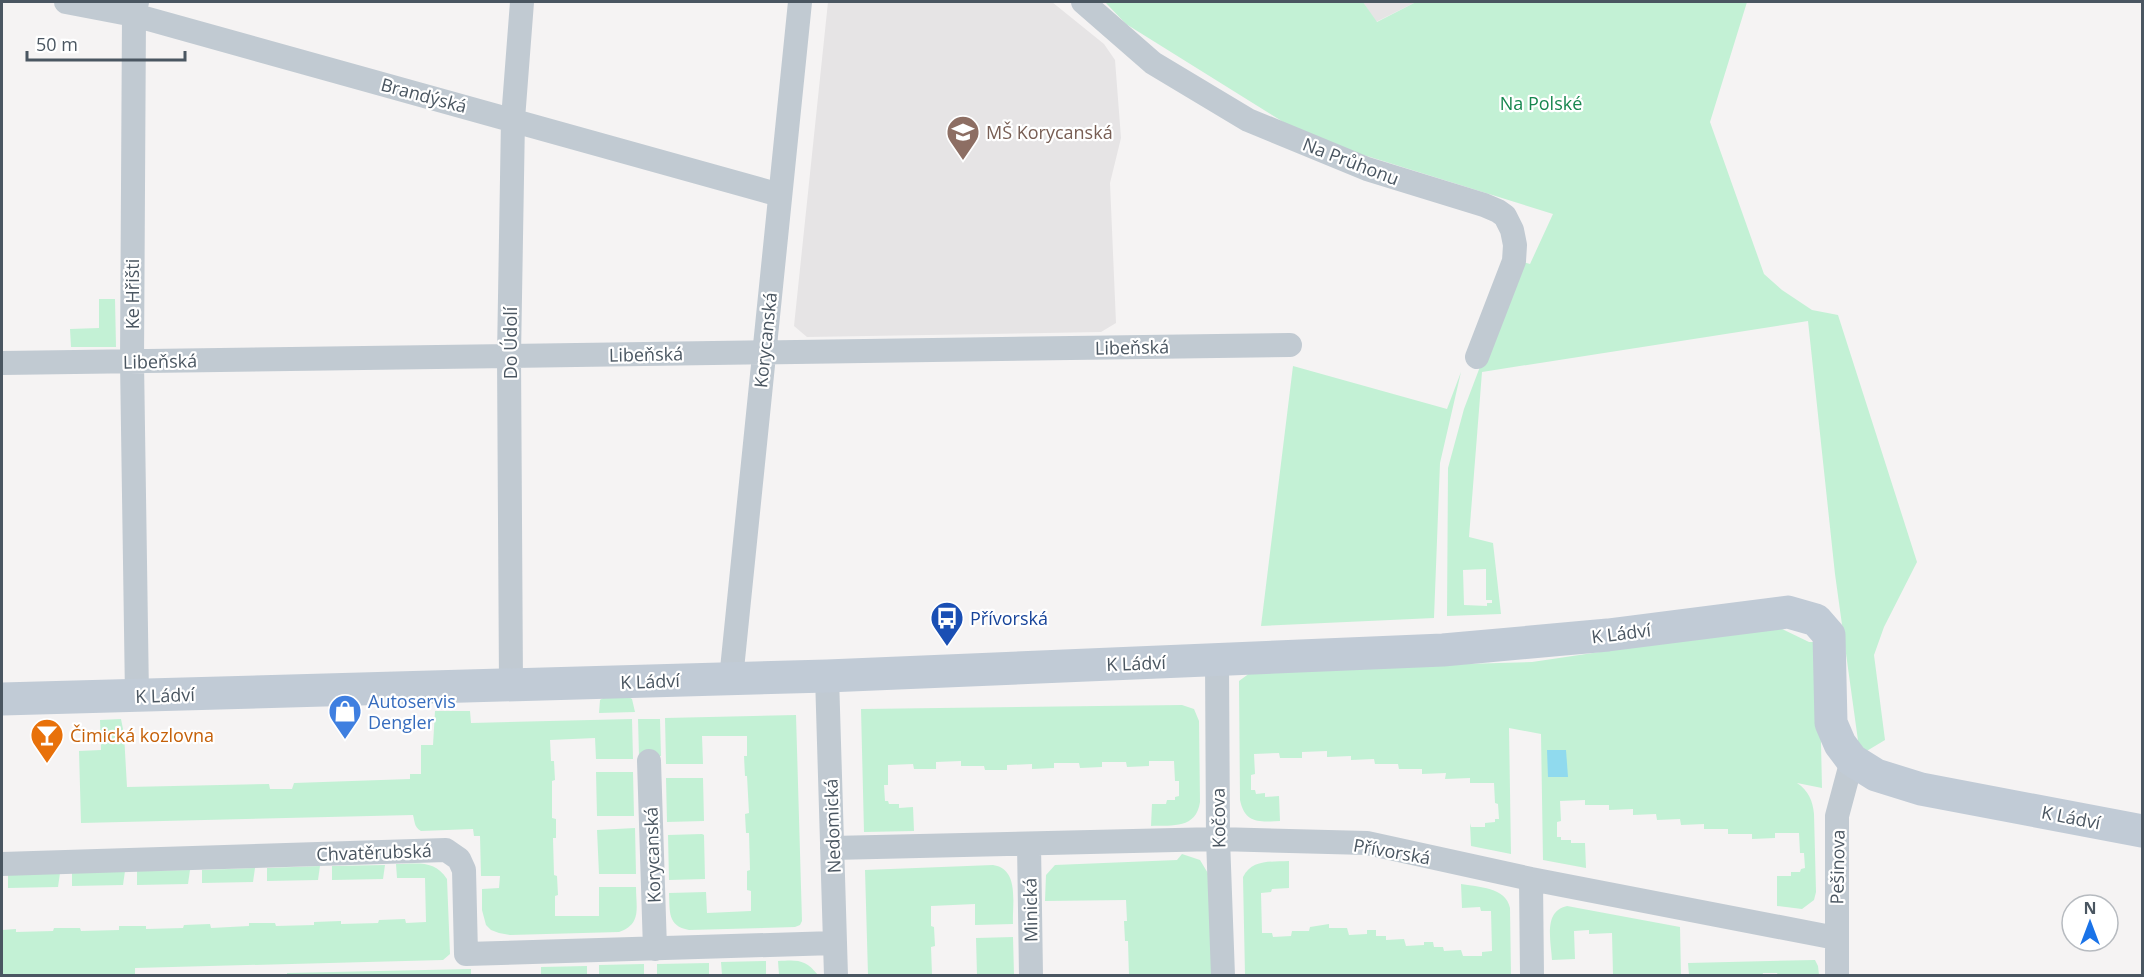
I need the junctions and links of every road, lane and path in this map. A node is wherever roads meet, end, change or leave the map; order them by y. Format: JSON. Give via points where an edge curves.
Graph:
{"nodes":[{"id":1,"x":66,"y":2,"type":"edge"},
{"id":2,"x":522,"y":2,"type":"edge"},
{"id":3,"x":1083,"y":2,"type":"edge"},
{"id":4,"x":793,"y":3,"type":"edge"},
{"id":5,"x":136,"y":8,"type":"edge"},
{"id":6,"x":513,"y":119,"type":"junction"},
{"id":7,"x":780,"y":195,"type":"junction"},
{"id":8,"x":1290,"y":345,"type":"dead end"},
{"id":9,"x":764,"y":352,"type":"junction"},
{"id":10,"x":509,"y":356,"type":"junction"},
{"id":11,"x":1477,"y":357,"type":"dead end"},
{"id":12,"x":132,"y":361,"type":"junction"},
{"id":13,"x":2,"y":363,"type":"edge"},
{"id":14,"x":1217,"y":660,"type":"junction"},
{"id":15,"x":827,"y":676,"type":"junction"},
{"id":16,"x":731,"y":679,"type":"junction"},
{"id":17,"x":511,"y":685,"type":"junction"},
{"id":18,"x":138,"y":696,"type":"junction"},
{"id":19,"x":2,"y":699,"type":"edge"},
{"id":20,"x":649,"y":760,"type":"dead end"},
{"id":21,"x":1852,"y":760,"type":"junction"},
{"id":22,"x":2142,"y":831,"type":"edge"},
{"id":23,"x":1218,"y":839,"type":"junction"},
{"id":24,"x":1029,"y":844,"type":"junction"},
{"id":25,"x":832,"y":848,"type":"junction"},
{"id":26,"x":2,"y":864,"type":"edge"},
{"id":27,"x":1530,"y":879,"type":"junction"},
{"id":28,"x":1836,"y":938,"type":"junction"},
{"id":29,"x":835,"y":943,"type":"junction"},
{"id":30,"x":655,"y":949,"type":"junction"},
{"id":31,"x":836,"y":975,"type":"edge"},
{"id":32,"x":1031,"y":975,"type":"edge"},
{"id":33,"x":1223,"y":975,"type":"edge"},
{"id":34,"x":1532,"y":975,"type":"edge"},
{"id":35,"x":1836,"y":975,"type":"edge"}],
"edges":[{"from":1,"to":5,"type":"street","name":"Brandýská"},
{"from":2,"to":6,"type":"street","name":"Do Údolí"},
{"from":3,"to":11,"type":"street","name":"Na Průhonu","via":[[1153,63],[1248,120],[1367,169],[1484,205],[1505,216],[1514,238],[1514,261]]},
{"from":4,"to":7,"type":"street","name":"Korycanská"},
{"from":5,"to":6,"type":"street","name":"Brandýská"},
{"from":5,"to":12,"type":"street","name":"Ke Hřišti"},
{"from":6,"to":7,"type":"street","name":"Brandýská"},
{"from":6,"to":10,"type":"street","name":"Do Údolí"},
{"from":7,"to":9,"type":"street","name":"Korycanská"},
{"from":8,"to":9,"type":"street","name":"Libeňská"},
{"from":9,"to":10,"type":"street","name":"Libeňská"},
{"from":9,"to":16,"type":"street","name":"Korycanská"},
{"from":10,"to":12,"type":"street","name":"Libeňská"},
{"from":10,"to":17,"type":"street","name":"Do Údolí"},
{"from":12,"to":13,"type":"street","name":"Libeňská"},
{"from":12,"to":18,"type":"street","name":"Ke Hřišti"},
{"from":14,"to":15,"type":"street","name":"K Ládví"},
{"from":14,"to":21,"type":"street","name":"K Ládví","via":[[1443,650],[1608,635],[1788,612],[1816,620],[1829,635],[1832,723]]},
{"from":14,"to":23,"type":"street","name":"Kočova"},
{"from":15,"to":16,"type":"street","name":"K Ládví"},
{"from":15,"to":25,"type":"street","name":"Nedomická"},
{"from":16,"to":17,"type":"street","name":"K Ládví"},
{"from":17,"to":18,"type":"street","name":"K Ládví"},
{"from":18,"to":19,"type":"street","name":"K Ládví"},
{"from":20,"to":30,"type":"street","name":"Korycanská"},
{"from":21,"to":22,"type":"street","name":"K Ládví","via":[[1876,775],[1921,789]]},
{"from":21,"to":28,"type":"street","name":"Pešinova","via":[[1837,816]]},
{"from":23,"to":24,"type":"street","name":"Přívorská"},
{"from":23,"to":27,"type":"street","name":"Přívorská","via":[[1367,843]]},
{"from":23,"to":33,"type":"street","name":"Kočova"},
{"from":24,"to":25,"type":"street","name":"Přívorská"},
{"from":24,"to":32,"type":"street","name":"Minická"},
{"from":25,"to":29,"type":"street","name":"Nedomická"},
{"from":26,"to":30,"type":"street","name":"Chvatěrubská","via":[[446,850],[459,859],[464,870],[466,954]]},
{"from":27,"to":28,"type":"street","name":"Přívorská"},
{"from":27,"to":34,"type":"street"},
{"from":28,"to":35,"type":"street","name":"Pešinova"},
{"from":29,"to":30,"type":"street","name":"Chvatěrubská"},
{"from":29,"to":31,"type":"street","name":"Nedomická"}]}
